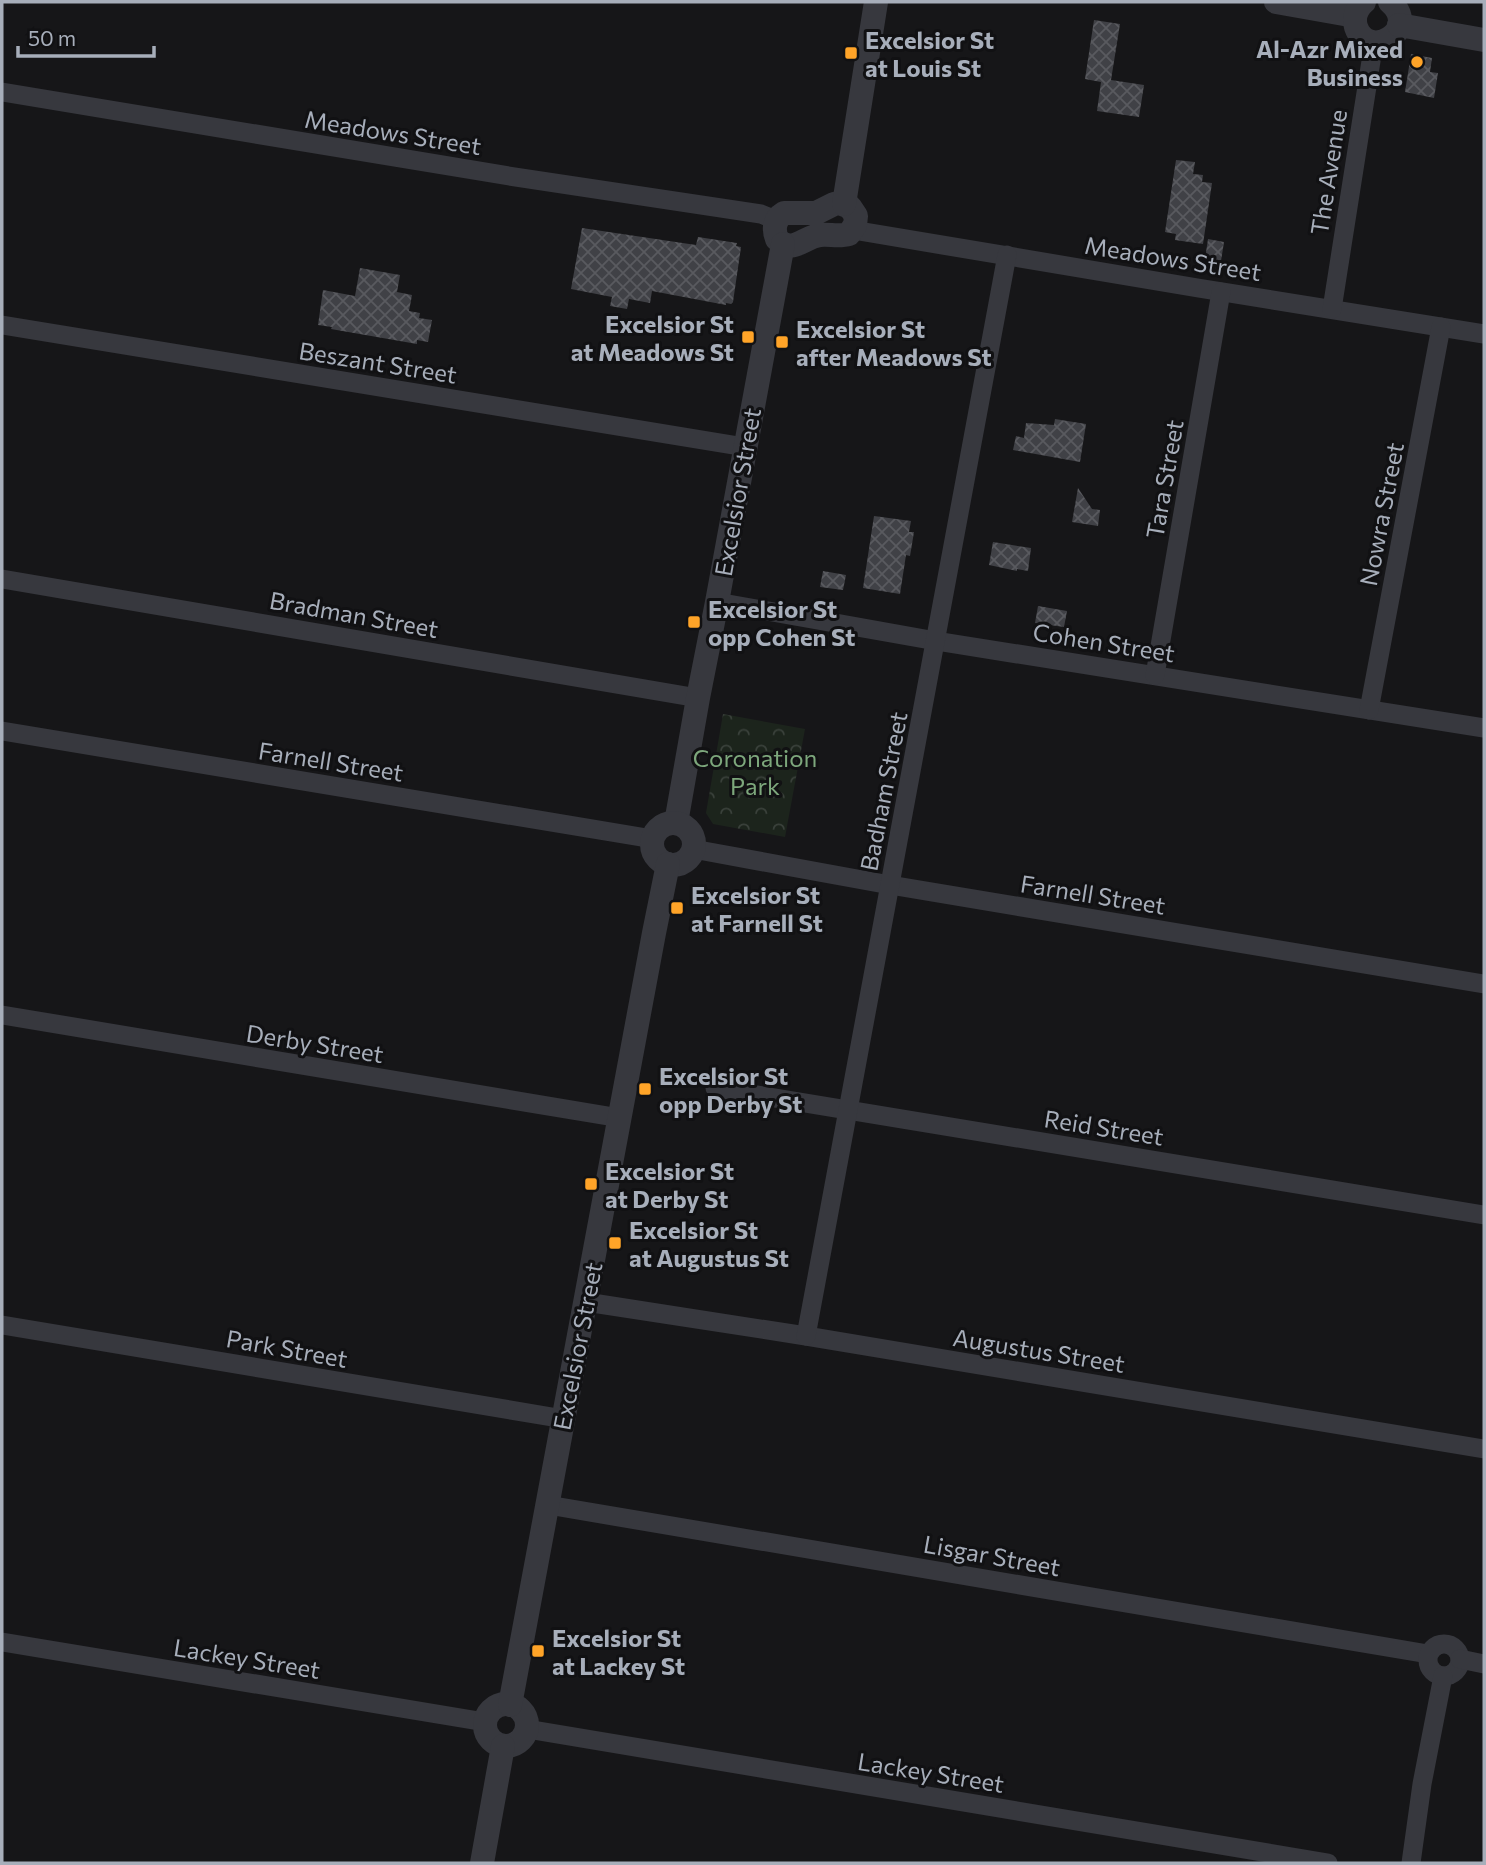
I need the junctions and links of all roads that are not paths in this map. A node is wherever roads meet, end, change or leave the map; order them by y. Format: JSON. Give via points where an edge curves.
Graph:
{"nodes":[{"id":1,"x":876,"y":2,"type":"edge"},
{"id":2,"x":1276,"y":2,"type":"edge"},
{"id":3,"x":1390,"y":2,"type":"edge"},
{"id":4,"x":1360,"y":9,"type":"edge"},
{"id":5,"x":1399,"y":25,"type":"junction"},
{"id":6,"x":1484,"y":40,"type":"edge"},
{"id":7,"x":1374,"y":42,"type":"junction"},
{"id":8,"x":2,"y":92,"type":"edge"},
{"id":9,"x":844,"y":204,"type":"junction"},
{"id":10,"x":776,"y":220,"type":"junction"},
{"id":11,"x":853,"y":230,"type":"junction"},
{"id":12,"x":783,"y":244,"type":"junction"},
{"id":13,"x":1007,"y":255,"type":"junction"},
{"id":14,"x":1221,"y":292,"type":"junction"},
{"id":15,"x":1332,"y":309,"type":"junction"},
{"id":16,"x":2,"y":325,"type":"edge"},
{"id":17,"x":1441,"y":327,"type":"junction"},
{"id":18,"x":1484,"y":334,"type":"edge"},
{"id":19,"x":746,"y":447,"type":"junction"},
{"id":20,"x":2,"y":579,"type":"edge"},
{"id":21,"x":717,"y":602,"type":"junction"},
{"id":22,"x":936,"y":641,"type":"junction"},
{"id":23,"x":1155,"y":675,"type":"junction"},
{"id":24,"x":698,"y":698,"type":"junction"},
{"id":25,"x":1369,"y":710,"type":"junction"},
{"id":26,"x":1484,"y":728,"type":"edge"},
{"id":27,"x":2,"y":731,"type":"edge"},
{"id":28,"x":676,"y":823,"type":"junction"},
{"id":29,"x":653,"y":839,"type":"junction"},
{"id":30,"x":693,"y":849,"type":"junction"},
{"id":31,"x":668,"y":864,"type":"junction"},
{"id":32,"x":890,"y":885,"type":"junction"},
{"id":33,"x":1484,"y":984,"type":"edge"},
{"id":34,"x":2,"y":1015,"type":"edge"},
{"id":35,"x":715,"y":1088,"type":"dead end"},
{"id":36,"x":849,"y":1109,"type":"junction"},
{"id":37,"x":620,"y":1118,"type":"junction"},
{"id":38,"x":1484,"y":1215,"type":"edge"},
{"id":39,"x":586,"y":1302,"type":"junction"},
{"id":40,"x":2,"y":1325,"type":"edge"},
{"id":41,"x":806,"y":1336,"type":"junction"},
{"id":42,"x":564,"y":1419,"type":"junction"},
{"id":43,"x":1484,"y":1449,"type":"edge"},
{"id":44,"x":548,"y":1504,"type":"junction"},
{"id":45,"x":2,"y":1642,"type":"edge"},
{"id":46,"x":1428,"y":1654,"type":"junction"},
{"id":47,"x":1460,"y":1660,"type":"junction"},
{"id":48,"x":1484,"y":1664,"type":"edge"},
{"id":49,"x":1443,"y":1676,"type":"junction"},
{"id":50,"x":510,"y":1704,"type":"junction"},
{"id":51,"x":485,"y":1723,"type":"junction"},
{"id":52,"x":527,"y":1730,"type":"junction"},
{"id":53,"x":503,"y":1746,"type":"junction"},
{"id":54,"x":482,"y":1863,"type":"edge"},
{"id":55,"x":1328,"y":1863,"type":"edge"},
{"id":56,"x":1411,"y":1863,"type":"edge"}],
"edges":[{"from":1,"to":9,"type":"street"},
{"from":2,"to":4,"type":"street"},
{"from":3,"to":5,"type":"street","via":[[1398,10]]},
{"from":4,"to":7,"type":"street","via":[[1355,23],[1361,36]]},
{"from":5,"to":6,"type":"street"},
{"from":5,"to":7,"type":"street","via":[[1393,36]]},
{"from":7,"to":15,"type":"street","name":"The Avenue"},
{"from":8,"to":10,"type":"street","name":"Meadows Street"},
{"from":9,"to":10,"type":"street","via":[[816,213],[788,212]]},
{"from":9,"to":11,"type":"street","via":[[856,216]]},
{"from":10,"to":12,"type":"street","via":[[775,234]]},
{"from":11,"to":12,"type":"street","via":[[845,236],[820,235],[798,244]]},
{"from":11,"to":13,"type":"street","name":"Meadows Street"},
{"from":12,"to":19,"type":"street","name":"Excelsior Street"},
{"from":13,"to":14,"type":"street","name":"Meadows Street"},
{"from":13,"to":22,"type":"street","name":"Badham Street"},
{"from":14,"to":15,"type":"street","name":"Meadows Street"},
{"from":14,"to":23,"type":"street","name":"Tara Street"},
{"from":15,"to":17,"type":"street","name":"Meadows Street"},
{"from":16,"to":19,"type":"street","name":"Beszant Street"},
{"from":17,"to":18,"type":"street","name":"Meadows Street"},
{"from":17,"to":25,"type":"street","name":"Nowra Street"},
{"from":19,"to":21,"type":"street","name":"Excelsior Street"},
{"from":20,"to":24,"type":"street","name":"Bradman Street"},
{"from":21,"to":22,"type":"street","name":"Cohen Street"},
{"from":21,"to":24,"type":"street","name":"Excelsior Street"},
{"from":22,"to":23,"type":"street","name":"Cohen Street"},
{"from":22,"to":32,"type":"street","name":"Badham Street"},
{"from":23,"to":25,"type":"street","name":"Cohen Street"},
{"from":24,"to":28,"type":"street","name":"Excelsior Street"},
{"from":25,"to":26,"type":"street","name":"Cohen Street"},
{"from":27,"to":29,"type":"street","name":"Farnell Street"},
{"from":28,"to":29,"type":"street","via":[[659,828]]},
{"from":28,"to":30,"type":"street","via":[[692,835]]},
{"from":29,"to":31,"type":"street","via":[[653,852]]},
{"from":30,"to":31,"type":"street","via":[[687,860]]},
{"from":30,"to":32,"type":"street","name":"Farnell Street"},
{"from":31,"to":37,"type":"street","name":"Excelsior Street"},
{"from":32,"to":33,"type":"street","name":"Farnell Street"},
{"from":32,"to":36,"type":"street","name":"Badham Street"},
{"from":34,"to":37,"type":"street","name":"Derby Street"},
{"from":35,"to":36,"type":"street","name":"Reid Street"},
{"from":36,"to":38,"type":"street","name":"Reid Street"},
{"from":36,"to":41,"type":"street","name":"Badham Street"},
{"from":37,"to":39,"type":"street","name":"Excelsior Street"},
{"from":39,"to":41,"type":"street","name":"Augustus Street"},
{"from":39,"to":42,"type":"street","name":"Excelsior Street"},
{"from":40,"to":42,"type":"street","name":"Park Street"},
{"from":41,"to":43,"type":"street","name":"Augustus Street"},
{"from":42,"to":44,"type":"street","name":"Excelsior Street"},
{"from":44,"to":46,"type":"street","name":"Lisgar Street"},
{"from":44,"to":50,"type":"street","name":"Excelsior Street"},
{"from":45,"to":51,"type":"street","name":"Lackey Street"},
{"from":46,"to":47,"type":"street","via":[[1435,1646],[1446,1644],[1456,1649]]},
{"from":46,"to":49,"type":"street","via":[[1430,1669]]},
{"from":47,"to":48,"type":"street"},
{"from":47,"to":49,"type":"street","via":[[1457,1670]]},
{"from":49,"to":56,"type":"street"},
{"from":50,"to":51,"type":"street","via":[[491,1710]]},
{"from":50,"to":52,"type":"street","via":[[526,1716]]},
{"from":51,"to":53,"type":"street","via":[[487,1735]]},
{"from":52,"to":53,"type":"street","via":[[515,1744]]},
{"from":52,"to":55,"type":"street","name":"Lackey Street"},
{"from":53,"to":54,"type":"street"}]}
